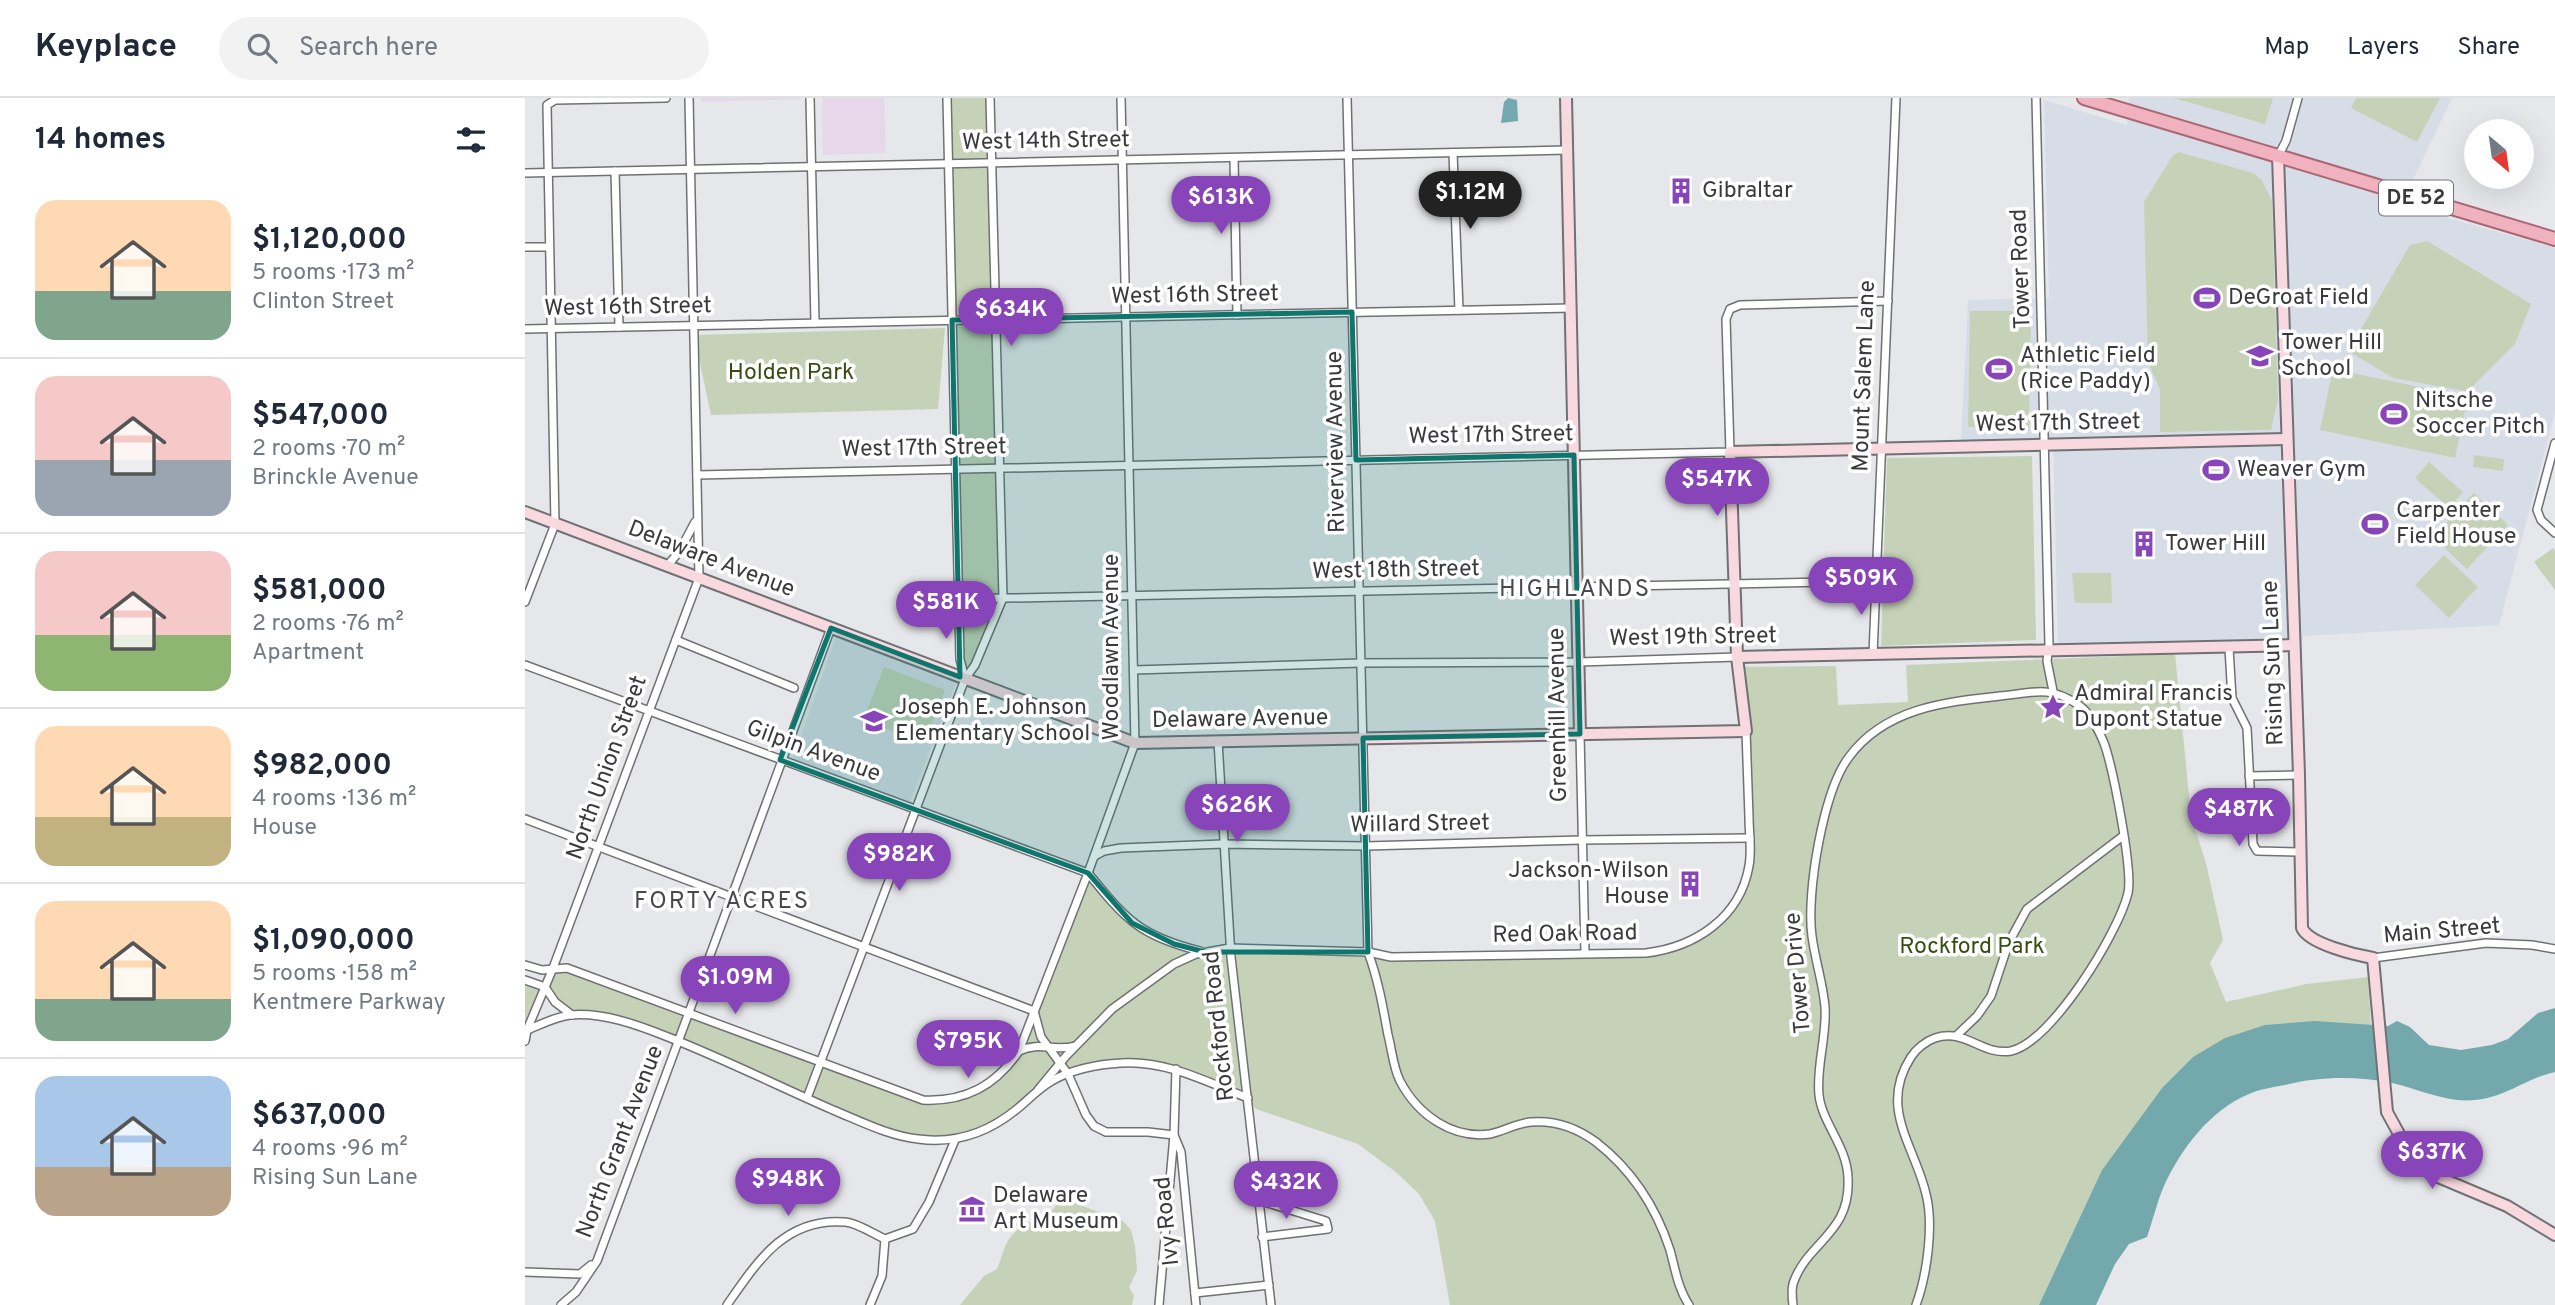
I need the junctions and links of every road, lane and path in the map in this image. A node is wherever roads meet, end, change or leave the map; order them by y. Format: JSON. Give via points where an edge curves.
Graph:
{"nodes":[{"id":1,"x":666,"y":98,"type":"edge"},
{"id":2,"x":689,"y":98,"type":"edge"},
{"id":3,"x":810,"y":98,"type":"edge"},
{"id":4,"x":947,"y":98,"type":"edge"},
{"id":5,"x":990,"y":98,"type":"edge"},
{"id":6,"x":1121,"y":98,"type":"edge"},
{"id":7,"x":1347,"y":98,"type":"edge"},
{"id":8,"x":1566,"y":98,"type":"edge"},
{"id":9,"x":1896,"y":98,"type":"edge"},
{"id":10,"x":2036,"y":98,"type":"edge"},
{"id":11,"x":2084,"y":98,"type":"edge"},
{"id":12,"x":2298,"y":98,"type":"edge"},
{"id":13,"x":1568,"y":150,"type":"junction"},
{"id":14,"x":1453,"y":153,"type":"junction"},
{"id":15,"x":1349,"y":155,"type":"junction"},
{"id":16,"x":2278,"y":156,"type":"junction"},
{"id":17,"x":1234,"y":158,"type":"junction"},
{"id":18,"x":1122,"y":160,"type":"junction"},
{"id":19,"x":992,"y":163,"type":"junction"},
{"id":20,"x":949,"y":164,"type":"junction"},
{"id":21,"x":812,"y":167,"type":"junction"},
{"id":22,"x":690,"y":169,"type":"junction"},
{"id":23,"x":615,"y":171,"type":"junction"},
{"id":24,"x":525,"y":173,"type":"edge"},
{"id":25,"x":548,"y":173,"type":"junction"},
{"id":26,"x":2555,"y":239,"type":"edge"},
{"id":27,"x":525,"y":247,"type":"edge"},
{"id":28,"x":549,"y":247,"type":"junction"},
{"id":29,"x":1888,"y":301,"type":"junction"},
{"id":30,"x":1571,"y":308,"type":"junction"},
{"id":31,"x":1459,"y":310,"type":"junction"},
{"id":32,"x":1352,"y":312,"type":"junction"},
{"id":33,"x":1237,"y":315,"type":"junction"},
{"id":34,"x":1126,"y":317,"type":"junction"},
{"id":35,"x":952,"y":320,"type":"junction"},
{"id":36,"x":996,"y":320,"type":"junction"},
{"id":37,"x":815,"y":323,"type":"junction"},
{"id":38,"x":694,"y":326,"type":"junction"},
{"id":39,"x":618,"y":327,"type":"junction"},
{"id":40,"x":551,"y":328,"type":"junction"},
{"id":41,"x":525,"y":329,"type":"edge"},
{"id":42,"x":2286,"y":439,"type":"junction"},
{"id":43,"x":2555,"y":443,"type":"edge"},
{"id":44,"x":2045,"y":445,"type":"junction"},
{"id":45,"x":1882,"y":449,"type":"junction"},
{"id":46,"x":1730,"y":452,"type":"junction"},
{"id":47,"x":1574,"y":456,"type":"junction"},
{"id":48,"x":1356,"y":460,"type":"junction"},
{"id":49,"x":1130,"y":466,"type":"junction"},
{"id":50,"x":1000,"y":468,"type":"junction"},
{"id":51,"x":956,"y":470,"type":"junction"},
{"id":52,"x":697,"y":475,"type":"junction"},
{"id":53,"x":525,"y":512,"type":"edge"},
{"id":54,"x":698,"y":514,"type":"junction"},
{"id":55,"x":555,"y":524,"type":"junction"},
{"id":56,"x":2555,"y":533,"type":"edge"},
{"id":57,"x":667,"y":566,"type":"junction"},
{"id":58,"x":699,"y":578,"type":"junction"},
{"id":59,"x":1876,"y":581,"type":"junction"},
{"id":60,"x":528,"y":584,"type":"edge"},
{"id":61,"x":1734,"y":584,"type":"junction"},
{"id":62,"x":1577,"y":587,"type":"junction"},
{"id":63,"x":1359,"y":591,"type":"junction"},
{"id":64,"x":1133,"y":595,"type":"junction"},
{"id":65,"x":1003,"y":598,"type":"junction"},
{"id":66,"x":959,"y":599,"type":"junction"},
{"id":67,"x":525,"y":602,"type":"edge"},
{"id":68,"x":831,"y":628,"type":"junction"},
{"id":69,"x":676,"y":640,"type":"junction"},
{"id":70,"x":2294,"y":645,"type":"junction"},
{"id":71,"x":2229,"y":648,"type":"junction"},
{"id":72,"x":2049,"y":649,"type":"junction"},
{"id":73,"x":1873,"y":655,"type":"junction"},
{"id":74,"x":1737,"y":657,"type":"junction"},
{"id":75,"x":1579,"y":662,"type":"junction"},
{"id":76,"x":1361,"y":663,"type":"junction"},
{"id":77,"x":525,"y":665,"type":"edge"},
{"id":78,"x":1134,"y":670,"type":"junction"},
{"id":79,"x":965,"y":678,"type":"junction"},
{"id":80,"x":794,"y":688,"type":"dead end"},
{"id":81,"x":2053,"y":691,"type":"junction"},
{"id":82,"x":649,"y":712,"type":"junction"},
{"id":83,"x":1746,"y":731,"type":"junction"},
{"id":84,"x":1580,"y":734,"type":"junction"},
{"id":85,"x":1363,"y":738,"type":"junction"},
{"id":86,"x":1218,"y":741,"type":"junction"},
{"id":87,"x":1135,"y":743,"type":"junction"},
{"id":88,"x":780,"y":760,"type":"junction"},
{"id":89,"x":2299,"y":775,"type":"junction"},
{"id":90,"x":2249,"y":776,"type":"junction"},
{"id":91,"x":916,"y":810,"type":"junction"},
{"id":92,"x":525,"y":819,"type":"edge"},
{"id":93,"x":2123,"y":836,"type":"junction"},
{"id":94,"x":1749,"y":838,"type":"junction"},
{"id":95,"x":1583,"y":840,"type":"junction"},
{"id":96,"x":1223,"y":844,"type":"junction"},
{"id":97,"x":1366,"y":846,"type":"junction"},
{"id":98,"x":598,"y":848,"type":"junction"},
{"id":99,"x":2301,"y":852,"type":"junction"},
{"id":100,"x":1094,"y":857,"type":"junction"},
{"id":101,"x":1088,"y":873,"type":"junction"},
{"id":102,"x":730,"y":898,"type":"junction"},
{"id":103,"x":864,"y":947,"type":"junction"},
{"id":104,"x":1230,"y":948,"type":"junction"},
{"id":105,"x":2555,"y":949,"type":"edge"},
{"id":106,"x":1205,"y":952,"type":"junction"},
{"id":107,"x":1368,"y":952,"type":"junction"},
{"id":108,"x":1585,"y":953,"type":"junction"},
{"id":109,"x":2373,"y":958,"type":"junction"},
{"id":110,"x":525,"y":965,"type":"edge"},
{"id":111,"x":553,"y":968,"type":"junction"},
{"id":112,"x":525,"y":980,"type":"edge"},
{"id":113,"x":545,"y":987,"type":"junction"},
{"id":114,"x":1034,"y":1011,"type":"junction"},
{"id":115,"x":688,"y":1014,"type":"junction"},
{"id":116,"x":572,"y":1015,"type":"junction"},
{"id":117,"x":526,"y":1031,"type":"edge"},
{"id":118,"x":1957,"y":1035,"type":"junction"},
{"id":119,"x":525,"y":1041,"type":"edge"},
{"id":120,"x":679,"y":1041,"type":"junction"},
{"id":121,"x":1047,"y":1046,"type":"junction"},
{"id":122,"x":1076,"y":1046,"type":"junction"},
{"id":123,"x":1019,"y":1051,"type":"junction"},
{"id":124,"x":1060,"y":1062,"type":"junction"},
{"id":125,"x":820,"y":1063,"type":"junction"},
{"id":126,"x":1176,"y":1069,"type":"junction"},
{"id":127,"x":1068,"y":1074,"type":"junction"},
{"id":128,"x":1038,"y":1090,"type":"junction"},
{"id":129,"x":807,"y":1098,"type":"junction"},
{"id":130,"x":1248,"y":1098,"type":"junction"},
{"id":131,"x":1174,"y":1135,"type":"junction"},
{"id":132,"x":955,"y":1140,"type":"junction"},
{"id":133,"x":1258,"y":1200,"type":"junction"},
{"id":134,"x":2555,"y":1235,"type":"edge"},
{"id":135,"x":1262,"y":1237,"type":"junction"},
{"id":136,"x":885,"y":1239,"type":"junction"},
{"id":137,"x":597,"y":1261,"type":"junction"},
{"id":138,"x":525,"y":1272,"type":"edge"},
{"id":139,"x":1269,"y":1285,"type":"junction"},
{"id":140,"x":1195,"y":1293,"type":"junction"},
{"id":141,"x":561,"y":1305,"type":"edge"},
{"id":142,"x":727,"y":1305,"type":"edge"},
{"id":143,"x":870,"y":1305,"type":"edge"},
{"id":144,"x":1160,"y":1305,"type":"edge"},
{"id":145,"x":1196,"y":1305,"type":"edge"},
{"id":146,"x":1271,"y":1305,"type":"edge"},
{"id":147,"x":1689,"y":1305,"type":"edge"},
{"id":148,"x":1793,"y":1305,"type":"edge"},
{"id":149,"x":1916,"y":1305,"type":"edge"}],
"edges":[{"from":1,"to":25,"type":"street","via":[[549,102]]},
{"from":2,"to":22,"type":"street","name":"North Union Street"},
{"from":3,"to":21,"type":"street"},
{"from":4,"to":20,"type":"street"},
{"from":5,"to":19,"type":"street"},
{"from":6,"to":18,"type":"street","name":"Woodlawn Avenue"},
{"from":7,"to":15,"type":"street","name":"Riverview Avenue"},
{"from":8,"to":13,"type":"street","name":"Greenhill Avenue"},
{"from":9,"to":29,"type":"street","name":"Mount Salem Lane"},
{"from":10,"to":44,"type":"street","name":"Tower Road"},
{"from":11,"to":16,"type":"main road","number":"DE 52"},
{"from":12,"to":16,"type":"street"},
{"from":13,"to":14,"type":"street","name":"West 14th Street"},
{"from":13,"to":30,"type":"street","name":"Greenhill Avenue"},
{"from":14,"to":15,"type":"street","name":"West 14th Street"},
{"from":14,"to":31,"type":"street"},
{"from":15,"to":17,"type":"street","name":"West 14th Street"},
{"from":15,"to":32,"type":"street","name":"Riverview Avenue"},
{"from":16,"to":26,"type":"main road","number":"DE 52"},
{"from":16,"to":42,"type":"street","name":"Rising Sun Lane"},
{"from":17,"to":18,"type":"street","name":"West 14th Street"},
{"from":17,"to":33,"type":"street"},
{"from":18,"to":19,"type":"street","name":"West 14th Street"},
{"from":18,"to":34,"type":"street","name":"Woodlawn Avenue"},
{"from":19,"to":20,"type":"street","name":"West 14th Street"},
{"from":19,"to":36,"type":"street"},
{"from":20,"to":21,"type":"street","name":"West 14th Street"},
{"from":20,"to":35,"type":"street"},
{"from":21,"to":22,"type":"street","name":"West 14th Street"},
{"from":21,"to":37,"type":"street"},
{"from":22,"to":23,"type":"street","name":"West 14th Street"},
{"from":22,"to":38,"type":"street","name":"North Union Street"},
{"from":23,"to":25,"type":"street","name":"West 14th Street"},
{"from":23,"to":39,"type":"street"},
{"from":24,"to":25,"type":"street","name":"West 14th Street"},
{"from":25,"to":28,"type":"street"},
{"from":27,"to":28,"type":"street"},
{"from":28,"to":40,"type":"street"},
{"from":29,"to":45,"type":"street","name":"Mount Salem Lane"},
{"from":29,"to":46,"type":"street","via":[[1730,309],[1726,319]]},
{"from":30,"to":31,"type":"street","name":"West 16th Street"},
{"from":30,"to":47,"type":"street","name":"Greenhill Avenue"},
{"from":31,"to":32,"type":"street","name":"West 16th Street"},
{"from":32,"to":33,"type":"street","name":"West 16th Street"},
{"from":32,"to":48,"type":"street","name":"Riverview Avenue"},
{"from":33,"to":34,"type":"street","name":"West 16th Street"},
{"from":34,"to":36,"type":"street","name":"West 16th Street"},
{"from":34,"to":49,"type":"street","name":"Woodlawn Avenue"},
{"from":35,"to":36,"type":"street","name":"West 16th Street"},
{"from":35,"to":37,"type":"street","name":"West 16th Street"},
{"from":35,"to":51,"type":"street"},
{"from":36,"to":50,"type":"street"},
{"from":37,"to":38,"type":"street","name":"West 16th Street"},
{"from":38,"to":39,"type":"street","name":"West 16th Street"},
{"from":38,"to":52,"type":"street","name":"North Union Street"},
{"from":39,"to":40,"type":"street","name":"West 16th Street"},
{"from":40,"to":41,"type":"street","name":"West 16th Street"},
{"from":40,"to":55,"type":"street"},
{"from":42,"to":44,"type":"street","name":"West 17th Street"},
{"from":42,"to":70,"type":"street","name":"Rising Sun Lane"},
{"from":43,"to":56,"type":"street","via":[[2537,510]]},
{"from":44,"to":45,"type":"street","name":"West 17th Street"},
{"from":44,"to":72,"type":"street","name":"Tower Road"},
{"from":45,"to":46,"type":"street","name":"West 17th Street"},
{"from":45,"to":59,"type":"street","name":"Mount Salem Lane"},
{"from":46,"to":47,"type":"street","name":"West 17th Street"},
{"from":46,"to":61,"type":"street"},
{"from":47,"to":48,"type":"street","name":"West 17th Street"},
{"from":47,"to":62,"type":"street","name":"Greenhill Avenue"},
{"from":48,"to":49,"type":"street","name":"West 17th Street"},
{"from":48,"to":63,"type":"street","name":"Riverview Avenue"},
{"from":49,"to":50,"type":"street","name":"West 17th Street"},
{"from":49,"to":64,"type":"street","name":"Woodlawn Avenue"},
{"from":50,"to":51,"type":"street","name":"West 17th Street"},
{"from":50,"to":65,"type":"street"},
{"from":51,"to":52,"type":"street","name":"West 17th Street"},
{"from":51,"to":66,"type":"street"},
{"from":52,"to":54,"type":"street","name":"North Union Street"},
{"from":53,"to":55,"type":"street","name":"Delaware Avenue"},
{"from":54,"to":57,"type":"street","name":"North Union Street","via":[[692,532]]},
{"from":54,"to":58,"type":"street","name":"North Union Street"},
{"from":55,"to":57,"type":"street","name":"Delaware Avenue"},
{"from":55,"to":60,"type":"street"},
{"from":57,"to":58,"type":"street","name":"Delaware Avenue"},
{"from":58,"to":68,"type":"street","name":"Delaware Avenue"},
{"from":58,"to":69,"type":"street","name":"North Union Street"},
{"from":59,"to":61,"type":"street","name":"West 18th Street"},
{"from":59,"to":73,"type":"street","name":"Mount Salem Lane"},
{"from":60,"to":67,"type":"street"},
{"from":61,"to":62,"type":"street","name":"West 18th Street"},
{"from":61,"to":74,"type":"street"},
{"from":62,"to":63,"type":"street","name":"West 18th Street"},
{"from":62,"to":75,"type":"street","name":"Greenhill Avenue"},
{"from":63,"to":64,"type":"street","name":"West 18th Street"},
{"from":63,"to":76,"type":"street","name":"Riverview Avenue"},
{"from":64,"to":65,"type":"street","name":"West 18th Street"},
{"from":64,"to":78,"type":"street","name":"Woodlawn Avenue"},
{"from":65,"to":66,"type":"street","name":"West 18th Street"},
{"from":65,"to":79,"type":"street"},
{"from":66,"to":79,"type":"street","via":[[960,659]]},
{"from":68,"to":79,"type":"street","name":"Delaware Avenue"},
{"from":68,"to":88,"type":"street","name":"North Grant Avenue"},
{"from":69,"to":80,"type":"street"},
{"from":69,"to":82,"type":"street","name":"North Union Street"},
{"from":70,"to":71,"type":"street","name":"West 19th Street"},
{"from":70,"to":89,"type":"street","name":"Rising Sun Lane"},
{"from":71,"to":72,"type":"street","name":"West 19th Street"},
{"from":71,"to":90,"type":"street","via":[[2232,698],[2246,724]]},
{"from":72,"to":73,"type":"street","name":"West 19th Street"},
{"from":72,"to":81,"type":"street"},
{"from":73,"to":74,"type":"street","name":"West 19th Street"},
{"from":74,"to":75,"type":"street","name":"West 19th Street"},
{"from":74,"to":83,"type":"street"},
{"from":75,"to":76,"type":"street","name":"West 19th Street"},
{"from":75,"to":84,"type":"street","name":"Greenhill Avenue"},
{"from":76,"to":78,"type":"street","name":"West 19th Street"},
{"from":76,"to":85,"type":"street","name":"Riverview Avenue"},
{"from":77,"to":82,"type":"street","name":"Gilpin Avenue"},
{"from":78,"to":87,"type":"street","name":"Woodlawn Avenue"},
{"from":79,"to":87,"type":"street","name":"Delaware Avenue"},
{"from":79,"to":91,"type":"street"},
{"from":81,"to":93,"type":"street","via":[[2082,707],[2097,729]]},
{"from":81,"to":148,"type":"street","name":"Tower Drive","via":[[1941,702],[1909,712],[1876,731],[1841,771],[1815,862],[1811,920],[1825,1005],[1820,1102],[1841,1144],[1849,1175],[1847,1198],[1835,1229],[1792,1284]]},
{"from":82,"to":88,"type":"street","name":"Gilpin Avenue"},
{"from":82,"to":98,"type":"street","name":"North Union Street"},
{"from":83,"to":84,"type":"street","name":"Delaware Avenue"},
{"from":83,"to":94,"type":"street","name":"Red Oak Road"},
{"from":84,"to":85,"type":"street","name":"Delaware Avenue"},
{"from":84,"to":95,"type":"street","name":"Greenhill Avenue"},
{"from":85,"to":86,"type":"street","name":"Delaware Avenue"},
{"from":85,"to":97,"type":"street","name":"Riverview Avenue"},
{"from":86,"to":87,"type":"street","name":"Delaware Avenue"},
{"from":86,"to":96,"type":"street","name":"Rockford Road"},
{"from":87,"to":100,"type":"street","name":"Woodlawn Avenue"},
{"from":88,"to":91,"type":"street","name":"Gilpin Avenue"},
{"from":88,"to":102,"type":"street","name":"North Grant Avenue"},
{"from":89,"to":90,"type":"street"},
{"from":89,"to":99,"type":"street","name":"Rising Sun Lane"},
{"from":90,"to":99,"type":"street","via":[[2254,848]]},
{"from":91,"to":101,"type":"street","name":"Gilpin Avenue"},
{"from":91,"to":103,"type":"street"},
{"from":92,"to":98,"type":"street"},
{"from":93,"to":118,"type":"street","via":[[2027,909],[2009,942],[1991,996]]},
{"from":93,"to":118,"type":"street","via":[[2128,892],[2113,934],[2068,1003],[2041,1033],[2017,1050],[1996,1052]]},
{"from":94,"to":95,"type":"street","name":"Willard Street"},
{"from":94,"to":108,"type":"street","name":"Red Oak Road","via":[[1749,863],[1740,893],[1703,935],[1656,952]]},
{"from":95,"to":97,"type":"street","name":"Willard Street"},
{"from":95,"to":108,"type":"street","name":"Greenhill Avenue"},
{"from":96,"to":97,"type":"street","name":"Willard Street"},
{"from":96,"to":100,"type":"street","name":"Willard Street","via":[[1121,848]]},
{"from":96,"to":104,"type":"street","name":"Rockford Road"},
{"from":97,"to":107,"type":"street","name":"Riverview Avenue"},
{"from":98,"to":102,"type":"street"},
{"from":98,"to":111,"type":"street","name":"North Union Street"},
{"from":99,"to":109,"type":"street","name":"Rising Sun Lane","via":[[2305,934]]},
{"from":100,"to":101,"type":"street","name":"Woodlawn Avenue"},
{"from":101,"to":106,"type":"street","name":"Red Oak Road","via":[[1140,929]]},
{"from":101,"to":114,"type":"street","name":"Woodlawn Avenue"},
{"from":102,"to":103,"type":"street"},
{"from":102,"to":115,"type":"street","name":"North Grant Avenue"},
{"from":103,"to":114,"type":"street"},
{"from":103,"to":125,"type":"street"},
{"from":104,"to":106,"type":"street","name":"Red Oak Road"},
{"from":104,"to":107,"type":"street","name":"Red Oak Road"},
{"from":104,"to":130,"type":"street","name":"Rockford Road"},
{"from":105,"to":109,"type":"street","name":"Main Street","via":[[2486,943]]},
{"from":106,"to":122,"type":"street","name":"Red Oak Road","via":[[1174,964],[1139,988]]},
{"from":107,"to":108,"type":"street","name":"Red Oak Road","via":[[1391,957]]},
{"from":107,"to":147,"type":"street","name":"Riverview Avenue","via":[[1397,1074],[1422,1110],[1440,1124],[1471,1135],[1540,1122],[1567,1127],[1596,1142],[1621,1165],[1654,1208]]},
{"from":109,"to":134,"type":"street","via":[[2387,1112],[2397,1134],[2417,1163],[2431,1174],[2507,1206]]},
{"from":110,"to":111,"type":"street","name":"Woodlawn Avenue"},
{"from":111,"to":113,"type":"street","name":"North Union Street"},
{"from":111,"to":115,"type":"street","name":"Woodlawn Avenue","via":[[567,968]]},
{"from":112,"to":113,"type":"street"},
{"from":113,"to":116,"type":"street"},
{"from":113,"to":117,"type":"street","name":"North Union Street"},
{"from":114,"to":121,"type":"street"},
{"from":114,"to":123,"type":"street","name":"Woodlawn Avenue"},
{"from":115,"to":120,"type":"street","name":"North Grant Avenue"},
{"from":115,"to":125,"type":"street","name":"Woodlawn Avenue"},
{"from":116,"to":117,"type":"street"},
{"from":116,"to":120,"type":"street","via":[[617,1020]]},
{"from":117,"to":119,"type":"street","name":"North Union Street"},
{"from":118,"to":149,"type":"street","via":[[1928,1040],[1912,1054],[1898,1091],[1905,1138],[1926,1192],[1930,1219],[1924,1279]]},
{"from":120,"to":129,"type":"street"},
{"from":120,"to":137,"type":"street","name":"North Grant Avenue"},
{"from":121,"to":122,"type":"street"},
{"from":121,"to":123,"type":"street"},
{"from":121,"to":124,"type":"street"},
{"from":122,"to":124,"type":"street","name":"Red Oak Road"},
{"from":123,"to":125,"type":"street","name":"Woodlawn Avenue","via":[[996,1078],[970,1095],[947,1100],[912,1098]]},
{"from":124,"to":127,"type":"street"},
{"from":124,"to":128,"type":"street","name":"Red Oak Road"},
{"from":125,"to":129,"type":"street"},
{"from":126,"to":127,"type":"street","via":[[1122,1062]]},
{"from":126,"to":130,"type":"street"},
{"from":126,"to":131,"type":"street"},
{"from":127,"to":128,"type":"street"},
{"from":127,"to":131,"type":"street","via":[[1094,1126],[1106,1132]]},
{"from":128,"to":132,"type":"street","via":[[991,1126]]},
{"from":129,"to":132,"type":"street","via":[[908,1138]]},
{"from":130,"to":133,"type":"street","name":"Rockford Road"},
{"from":131,"to":140,"type":"street","name":"Ivy Road","via":[[1181,1152]]},
{"from":131,"to":144,"type":"street"},
{"from":132,"to":136,"type":"street","via":[[913,1229]]},
{"from":133,"to":135,"type":"street","name":"Rockford Road"},
{"from":133,"to":135,"type":"street","via":[[1326,1221],[1328,1229]]},
{"from":135,"to":139,"type":"street","name":"Rockford Road"},
{"from":136,"to":142,"type":"street","via":[[847,1222],[794,1231],[767,1250]]},
{"from":136,"to":143,"type":"street","via":[[882,1276]]},
{"from":137,"to":138,"type":"street","via":[[580,1274]]},
{"from":137,"to":141,"type":"street","name":"North Grant Avenue"},
{"from":139,"to":140,"type":"street"},
{"from":139,"to":146,"type":"street","name":"Rockford Road"},
{"from":140,"to":145,"type":"street","name":"Ivy Road"}]}
